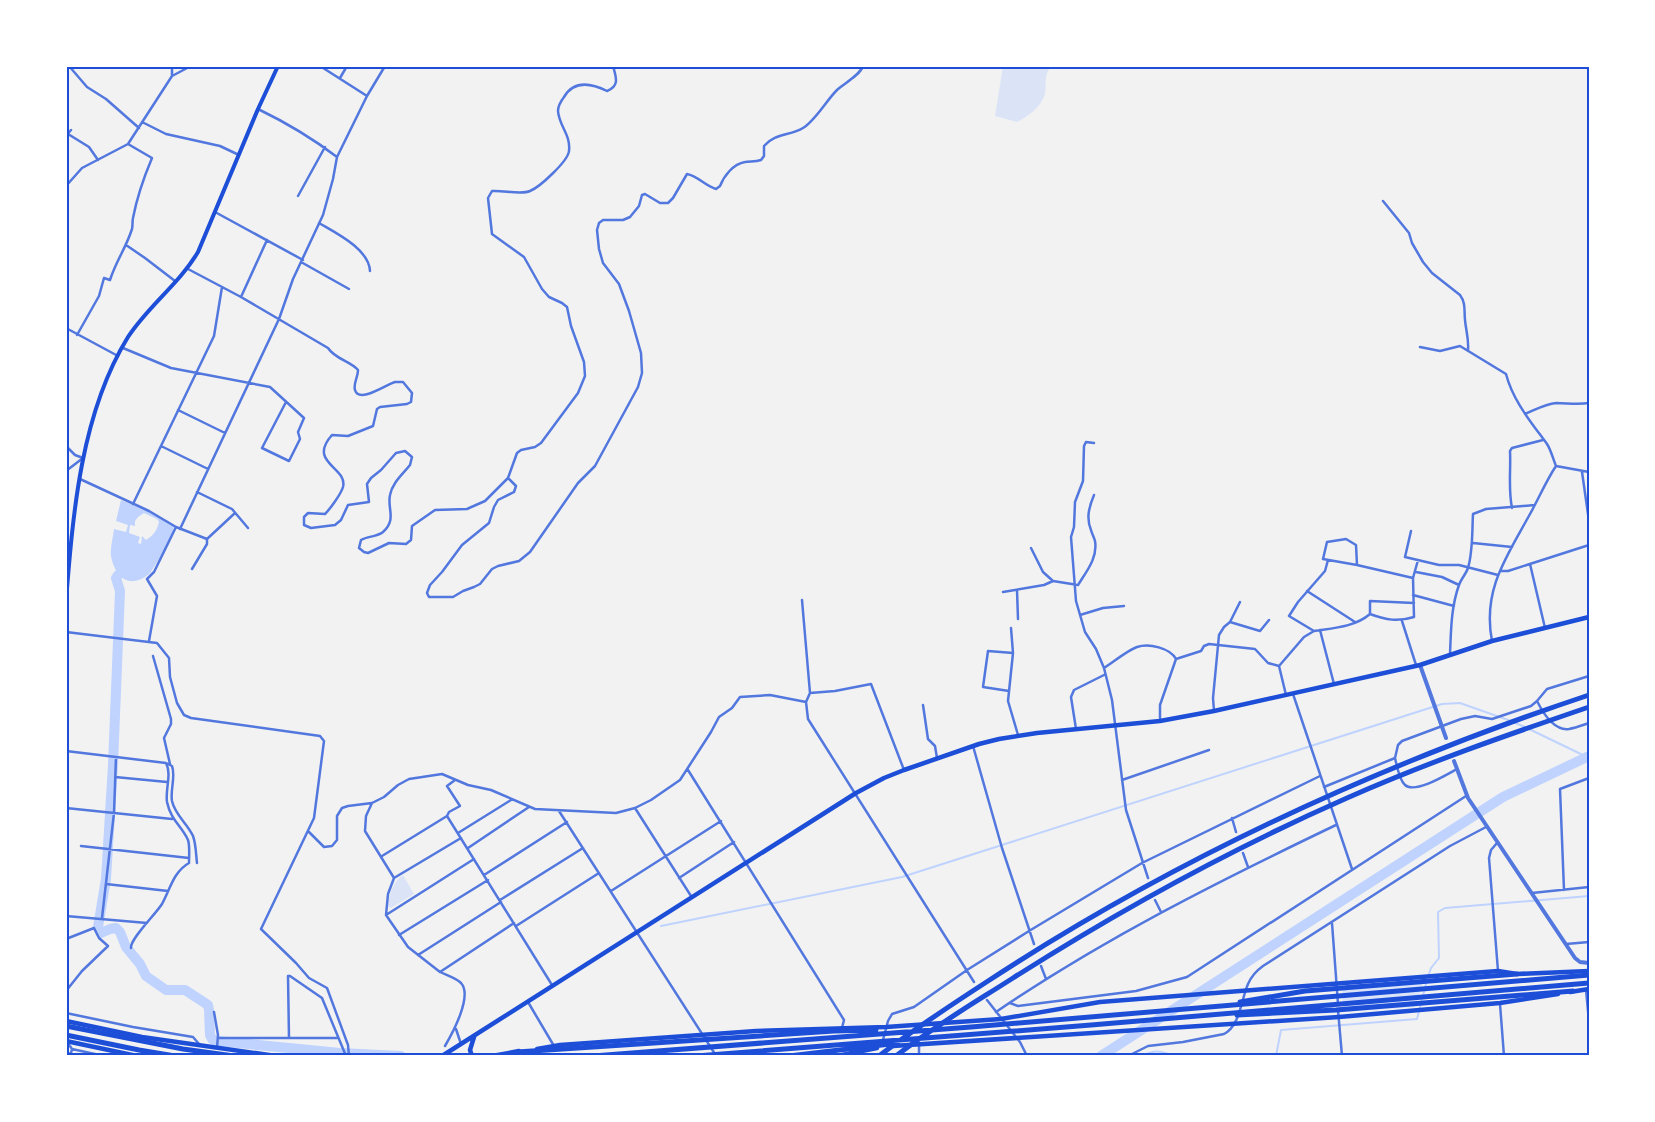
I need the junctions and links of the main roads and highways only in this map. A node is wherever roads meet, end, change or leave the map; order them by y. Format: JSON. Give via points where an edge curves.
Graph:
{"nodes":[{"id":1,"x":278,"y":66,"type":"edge"},
{"id":2,"x":66,"y":601,"type":"edge"},
{"id":3,"x":1589,"y":617,"type":"edge"},
{"id":4,"x":1589,"y":695,"type":"edge"},
{"id":5,"x":1589,"y":707,"type":"edge"},
{"id":6,"x":1589,"y":971,"type":"edge"},
{"id":7,"x":1517,"y":974,"type":"junction"},
{"id":8,"x":1589,"y":975,"type":"edge"},
{"id":9,"x":1589,"y":983,"type":"edge"},
{"id":10,"x":1588,"y":989,"type":"edge"},
{"id":11,"x":1573,"y":991,"type":"junction"},
{"id":12,"x":1212,"y":1007,"type":"junction"},
{"id":13,"x":1207,"y":1015,"type":"junction"},
{"id":14,"x":66,"y":1021,"type":"edge"},
{"id":15,"x":66,"y":1026,"type":"edge"},
{"id":16,"x":929,"y":1030,"type":"junction"},
{"id":17,"x":66,"y":1035,"type":"edge"},
{"id":18,"x":474,"y":1036,"type":"junction"},
{"id":19,"x":927,"y":1038,"type":"junction"},
{"id":20,"x":66,"y":1041,"type":"edge"},
{"id":21,"x":517,"y":1052,"type":"junction"},
{"id":22,"x":898,"y":1054,"type":"edge"},
{"id":23,"x":843,"y":1055,"type":"edge"},
{"id":24,"x":880,"y":1055,"type":"edge"},
{"id":25,"x":137,"y":1056,"type":"edge"},
{"id":26,"x":175,"y":1056,"type":"edge"},
{"id":27,"x":234,"y":1056,"type":"edge"},
{"id":28,"x":276,"y":1056,"type":"edge"},
{"id":29,"x":442,"y":1056,"type":"edge"},
{"id":30,"x":472,"y":1056,"type":"edge"},
{"id":31,"x":492,"y":1056,"type":"edge"},
{"id":32,"x":593,"y":1056,"type":"edge"},
{"id":33,"x":696,"y":1056,"type":"edge"},
{"id":34,"x":789,"y":1056,"type":"edge"},
{"id":35,"x":837,"y":1056,"type":"edge"}],
"edges":[{"from":1,"to":2,"type":"main road","via":[[198,252],[188,269],[122,348],[99,402],[83,458]]},
{"from":3,"to":18,"type":"main road","via":[[1492,641],[1418,665],[1286,695],[1160,720],[1018,735],[904,770],[856,793]]},
{"from":4,"to":24,"type":"highway","via":[[1496,727],[1352,784],[1236,839],[1047,943]]},
{"from":5,"to":22,"type":"highway","via":[[1408,773],[1249,844],[1062,947]]},
{"from":6,"to":7,"type":"main road"},
{"from":7,"to":12,"type":"highway","via":[[1305,991]]},
{"from":7,"to":21,"type":"main road","via":[[1498,971],[1100,1002],[1001,1019],[702,1034]]},
{"from":8,"to":12,"type":"highway"},
{"from":9,"to":13,"type":"highway"},
{"from":10,"to":11,"type":"main road"},
{"from":11,"to":13,"type":"highway","via":[[1268,1014]]},
{"from":11,"to":23,"type":"main road","via":[[1532,999],[1339,1017],[919,1044]]},
{"from":12,"to":16,"type":"highway"},
{"from":13,"to":19,"type":"highway"},
{"from":14,"to":28,"type":"main road","via":[[142,1037]]},
{"from":15,"to":27,"type":"highway","via":[[158,1045]]},
{"from":16,"to":21,"type":"highway","via":[[834,1031]]},
{"from":16,"to":32,"type":"highway"},
{"from":17,"to":26,"type":"highway"},
{"from":18,"to":29,"type":"main road"},
{"from":18,"to":30,"type":"main road","via":[[470,1050]]},
{"from":19,"to":33,"type":"highway"},
{"from":19,"to":34,"type":"highway"},
{"from":20,"to":25,"type":"main road"},
{"from":21,"to":31,"type":"main road"},
{"from":23,"to":35,"type":"main road"}]}
